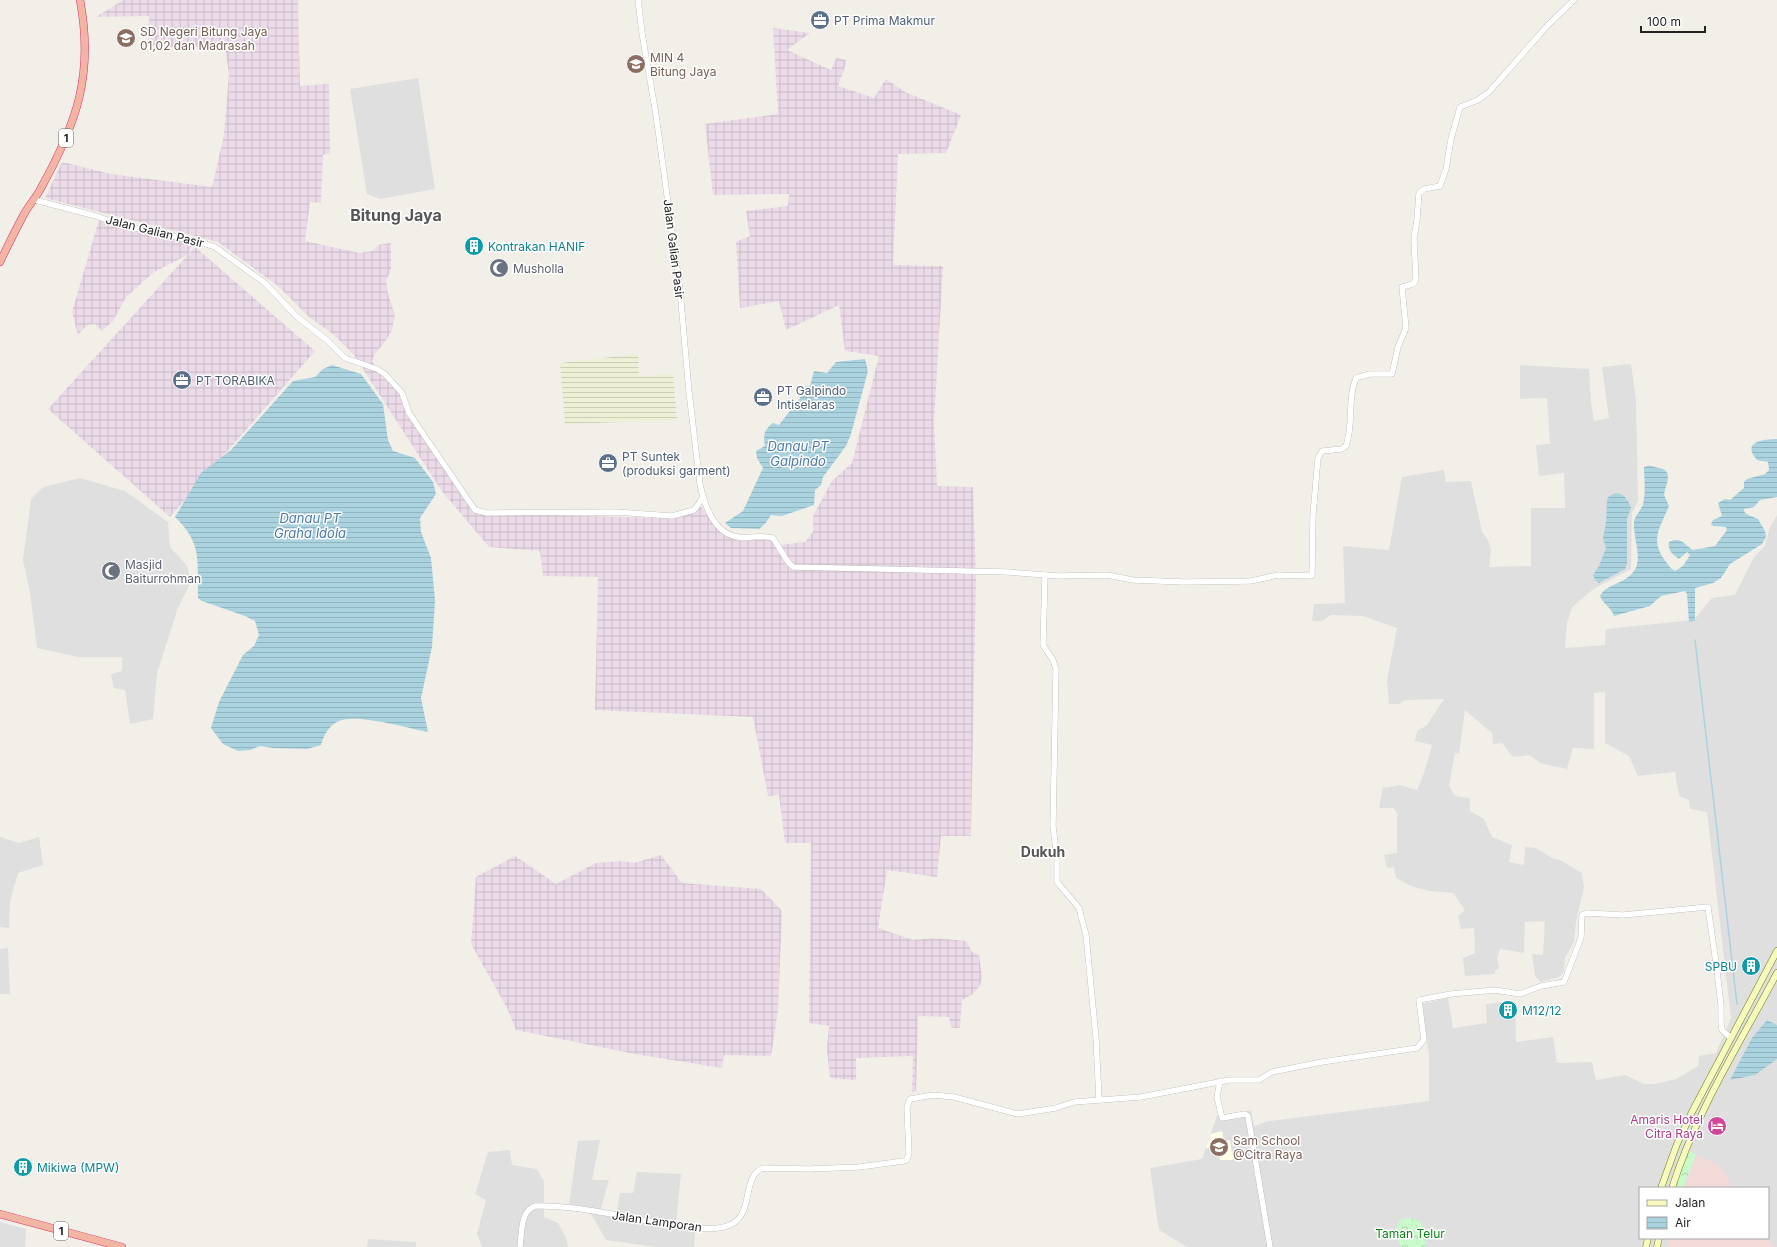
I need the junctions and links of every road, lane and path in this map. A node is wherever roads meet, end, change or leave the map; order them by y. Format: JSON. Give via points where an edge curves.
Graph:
{"nodes":[{"id":1,"x":80,"y":0,"type":"edge"},
{"id":2,"x":638,"y":0,"type":"edge"},
{"id":3,"x":1574,"y":0,"type":"edge"},
{"id":4,"x":34,"y":200,"type":"junction"},
{"id":5,"x":0,"y":262,"type":"edge"},
{"id":6,"x":702,"y":499,"type":"junction"},
{"id":7,"x":1045,"y":575,"type":"junction"},
{"id":8,"x":1777,"y":951,"type":"edge"},
{"id":9,"x":1774,"y":962,"type":"edge"},
{"id":10,"x":1777,"y":973,"type":"edge"},
{"id":11,"x":1731,"y":1038,"type":"junction"},
{"id":12,"x":1220,"y":1081,"type":"junction"},
{"id":13,"x":1702,"y":1095,"type":"junction"},
{"id":14,"x":1099,"y":1100,"type":"junction"},
{"id":15,"x":1710,"y":1100,"type":"junction"},
{"id":16,"x":1661,"y":1187,"type":"edge"},
{"id":17,"x":1672,"y":1187,"type":"edge"},
{"id":18,"x":0,"y":1214,"type":"edge"},
{"id":19,"x":122,"y":1247,"type":"edge"},
{"id":20,"x":520,"y":1247,"type":"edge"},
{"id":21,"x":1270,"y":1247,"type":"edge"}],
"edges":[{"from":1,"to":4,"type":"highway","number":"1","via":[[86,46],[83,82],[58,158]]},
{"from":2,"to":6,"type":"street","name":"Jalan Galian Pasir","via":[[680,290],[692,426]]},
{"from":3,"to":7,"type":"street","via":[[1548,25],[1489,92],[1478,100],[1460,107],[1440,186],[1424,189],[1419,194],[1414,238],[1416,280],[1413,284],[1402,287],[1406,328],[1398,347],[1392,374],[1370,374],[1356,378],[1351,398],[1346,446],[1342,449],[1322,451],[1318,458],[1313,515],[1312,576],[1278,575],[1251,581],[1218,583],[1142,581],[1107,575]]},
{"from":4,"to":5,"type":"highway","number":"1"},
{"from":4,"to":6,"type":"street","name":"Jalan Galian Pasir","via":[[114,223],[215,247],[265,283],[296,316],[345,358],[377,368],[391,380],[402,393],[408,413],[476,510],[486,513],[616,512],[672,516],[694,510]]},
{"from":6,"to":7,"type":"street","name":"Jalan Galian Pasir","via":[[721,529],[733,536],[773,538],[793,567]]},
{"from":7,"to":14,"type":"street","via":[[1043,645],[1056,669],[1053,826],[1057,882],[1079,908],[1086,935]]},
{"from":8,"to":9,"type":"main road"},
{"from":9,"to":11,"type":"main road"},
{"from":10,"to":15,"type":"main road"},
{"from":11,"to":12,"type":"street","via":[[1722,1030],[1708,906],[1623,915],[1587,913],[1582,915],[1581,938],[1564,982],[1541,986],[1520,994],[1495,990],[1419,1000],[1424,1040],[1417,1048],[1315,1063],[1272,1072],[1260,1080]]},
{"from":11,"to":13,"type":"main road"},
{"from":12,"to":14,"type":"street","via":[[1140,1096]]},
{"from":12,"to":21,"type":"street","via":[[1218,1097],[1222,1118],[1246,1115]]},
{"from":13,"to":15,"type":"main road"},
{"from":13,"to":16,"type":"main road","via":[[1680,1136]]},
{"from":14,"to":20,"type":"street","name":"Jalan Lamporan","via":[[1074,1102],[1056,1108],[1018,1114],[954,1097],[916,1096],[910,1099],[906,1107],[909,1153],[907,1160],[858,1167],[758,1169],[753,1176],[742,1216],[732,1224],[722,1227],[675,1226],[578,1208],[536,1206],[524,1216]]},
{"from":15,"to":17,"type":"main road","via":[[1679,1164]]},
{"from":18,"to":19,"type":"highway","number":"1"}]}
